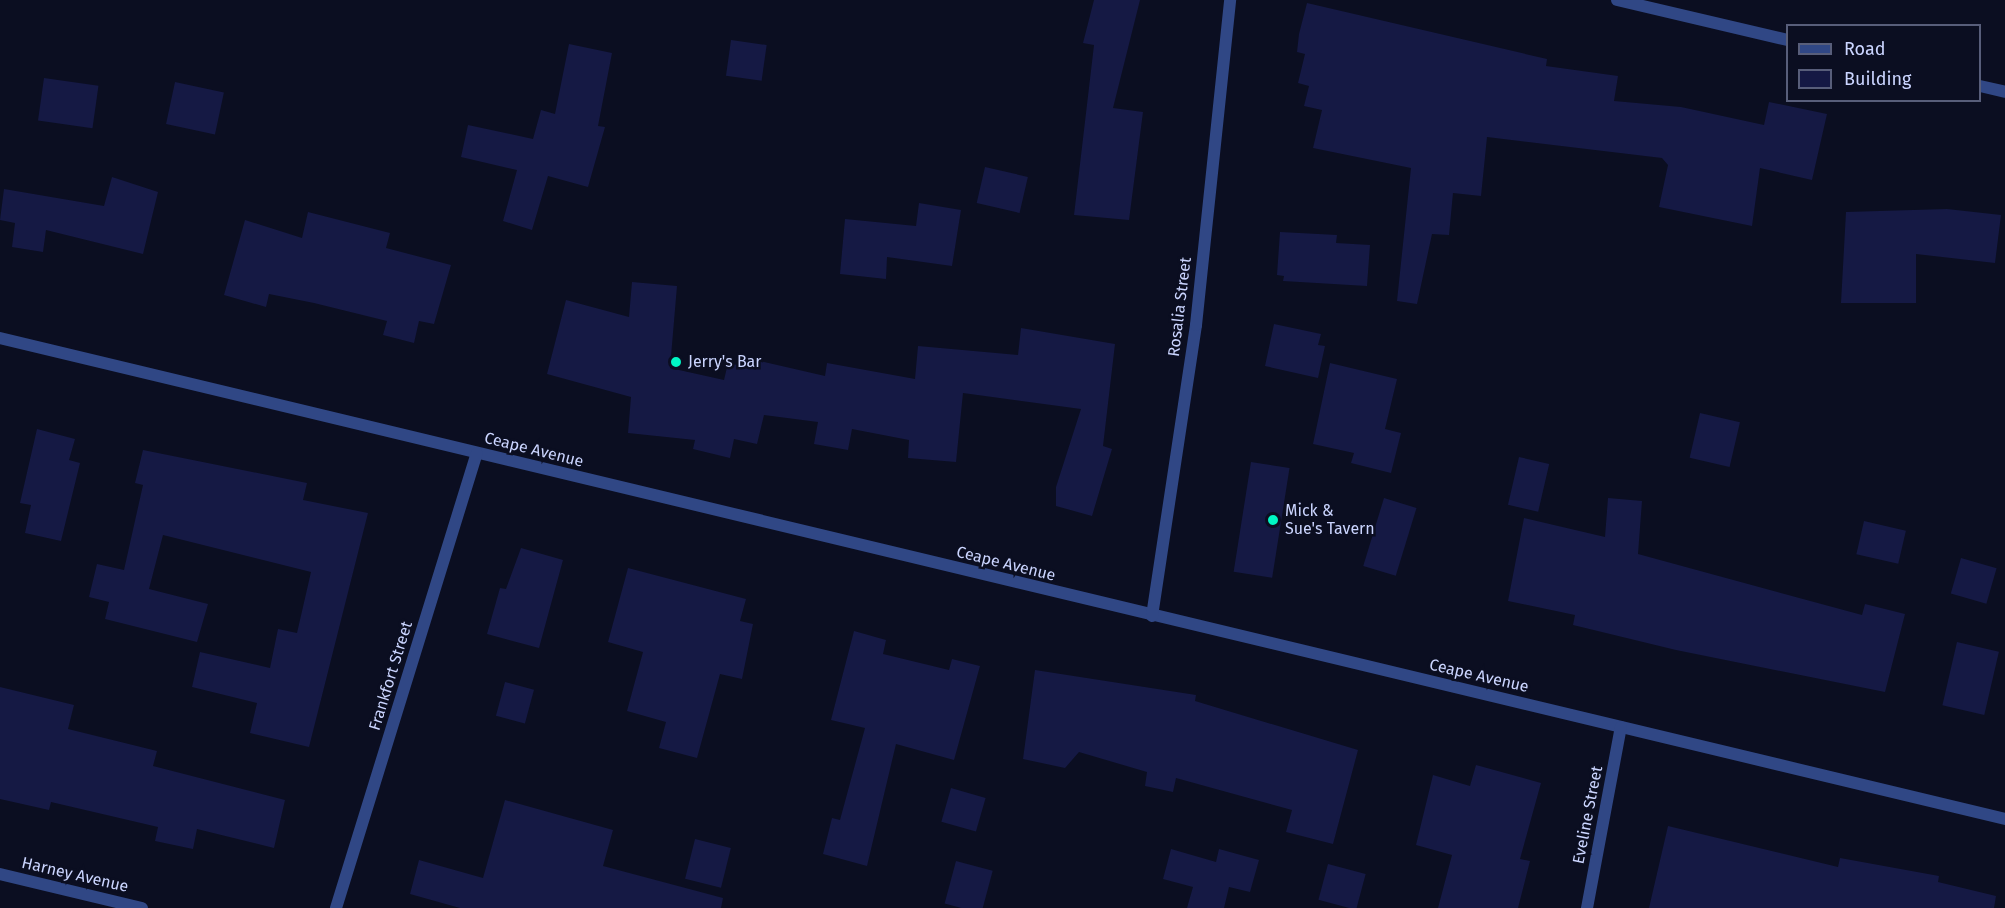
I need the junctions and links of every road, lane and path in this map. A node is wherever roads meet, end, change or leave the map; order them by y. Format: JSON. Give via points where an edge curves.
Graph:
{"nodes":[{"id":1,"x":1230,"y":0,"type":"edge"},
{"id":2,"x":1617,"y":0,"type":"edge"},
{"id":3,"x":1786,"y":40,"type":"edge"},
{"id":4,"x":1981,"y":86,"type":"edge"},
{"id":5,"x":2005,"y":92,"type":"edge"},
{"id":6,"x":0,"y":338,"type":"edge"},
{"id":7,"x":477,"y":453,"type":"junction"},
{"id":8,"x":1152,"y":616,"type":"junction"},
{"id":9,"x":1621,"y":727,"type":"junction"},
{"id":10,"x":2005,"y":819,"type":"edge"},
{"id":11,"x":0,"y":874,"type":"edge"},
{"id":12,"x":142,"y":908,"type":"edge"},
{"id":13,"x":336,"y":908,"type":"edge"},
{"id":14,"x":1587,"y":908,"type":"edge"}],
"edges":[{"from":1,"to":8,"type":"street","name":"Rosalia Street","via":[[1196,325]]},
{"from":2,"to":3,"type":"street"},
{"from":4,"to":5,"type":"street"},
{"from":6,"to":7,"type":"street","name":"Ceape Avenue"},
{"from":7,"to":8,"type":"street","name":"Ceape Avenue"},
{"from":7,"to":13,"type":"street","name":"Frankfort Street"},
{"from":8,"to":9,"type":"street","name":"Ceape Avenue"},
{"from":9,"to":10,"type":"street","name":"Ceape Avenue"},
{"from":9,"to":14,"type":"street","name":"Eveline Street"},
{"from":11,"to":12,"type":"street","name":"Harney Avenue"}]}
